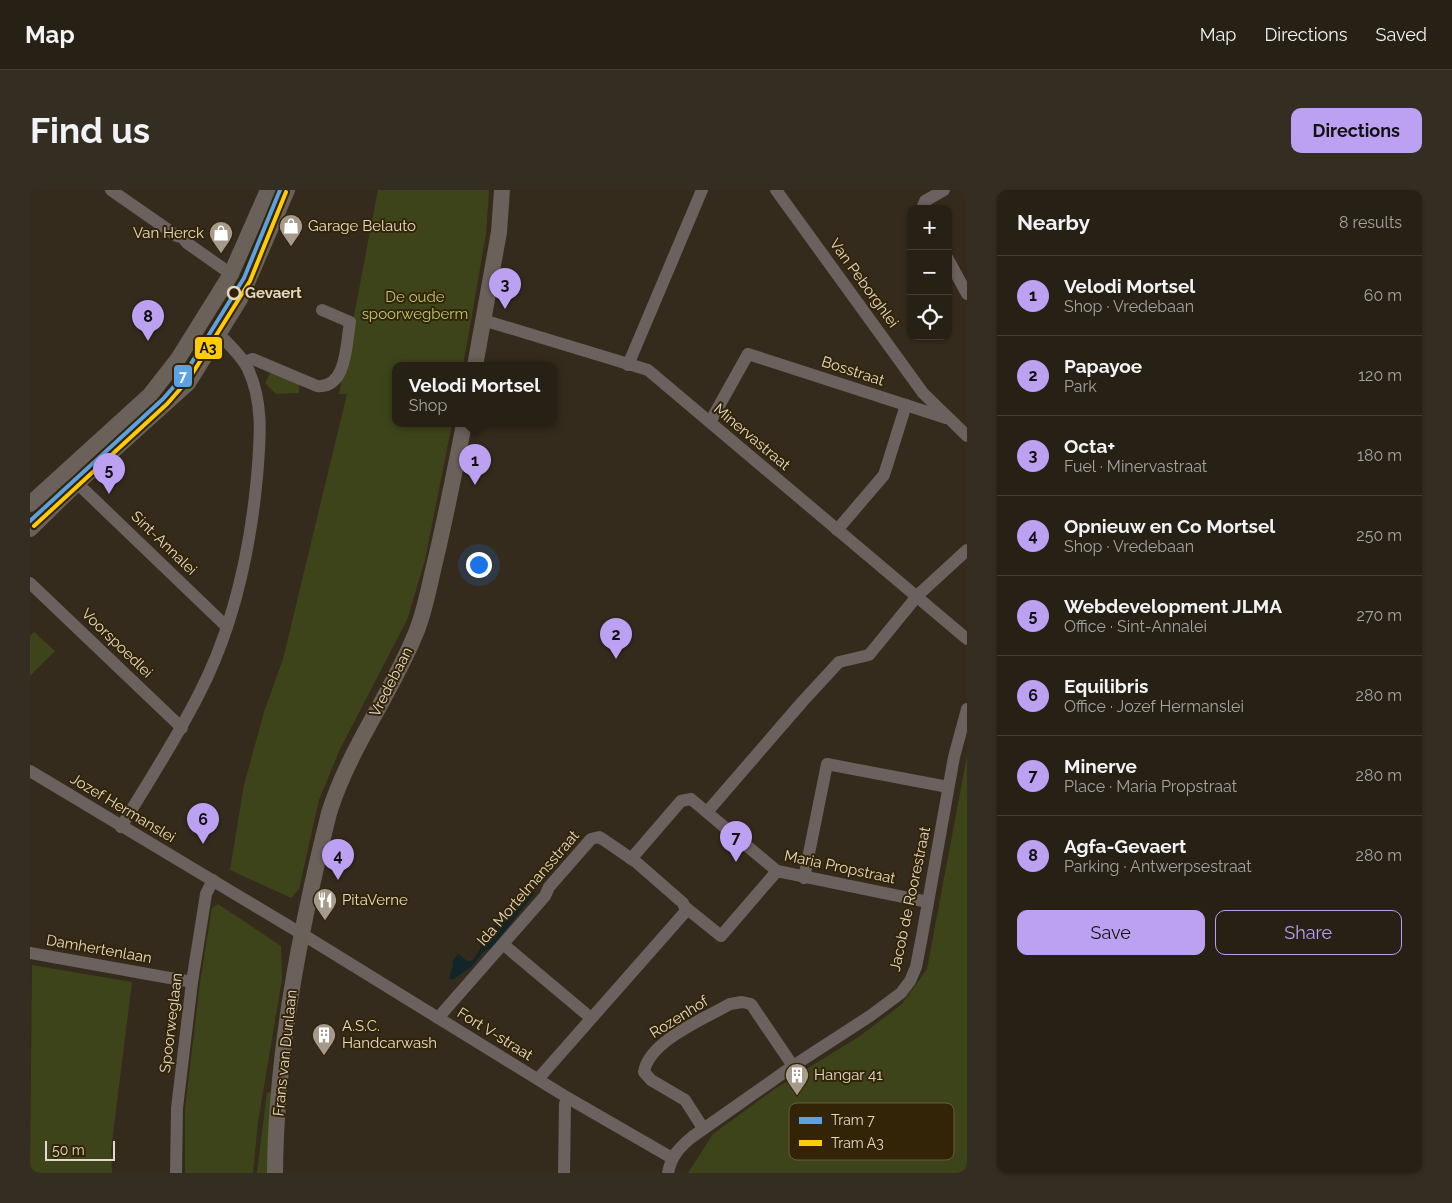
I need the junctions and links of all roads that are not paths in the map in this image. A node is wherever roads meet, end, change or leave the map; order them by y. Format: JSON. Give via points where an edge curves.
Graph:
{"nodes":[{"id":1,"x":111,"y":190,"type":"edge"},
{"id":2,"x":268,"y":190,"type":"edge"},
{"id":3,"x":287,"y":190,"type":"edge"},
{"id":4,"x":502,"y":190,"type":"edge"},
{"id":5,"x":702,"y":190,"type":"edge"},
{"id":6,"x":776,"y":190,"type":"edge"},
{"id":7,"x":944,"y":190,"type":"edge"},
{"id":8,"x":924,"y":205,"type":"edge"},
{"id":9,"x":952,"y":266,"type":"edge"},
{"id":10,"x":231,"y":274,"type":"junction"},
{"id":11,"x":967,"y":294,"type":"edge"},
{"id":12,"x":322,"y":310,"type":"dead end"},
{"id":13,"x":483,"y":320,"type":"junction"},
{"id":14,"x":219,"y":334,"type":"junction"},
{"id":15,"x":244,"y":362,"type":"junction"},
{"id":16,"x":476,"y":362,"type":"edge"},
{"id":17,"x":628,"y":365,"type":"junction"},
{"id":18,"x":906,"y":405,"type":"junction"},
{"id":19,"x":948,"y":419,"type":"junction"},
{"id":20,"x":710,"y":422,"type":"junction"},
{"id":21,"x":463,"y":427,"type":"edge"},
{"id":22,"x":967,"y":436,"type":"edge"},
{"id":23,"x":77,"y":483,"type":"junction"},
{"id":24,"x":30,"y":504,"type":"edge"},
{"id":25,"x":30,"y":529,"type":"edge"},
{"id":26,"x":837,"y":530,"type":"junction"},
{"id":27,"x":967,"y":550,"type":"edge"},
{"id":28,"x":30,"y":582,"type":"edge"},
{"id":29,"x":918,"y":596,"type":"junction"},
{"id":30,"x":227,"y":627,"type":"junction"},
{"id":31,"x":967,"y":639,"type":"edge"},
{"id":32,"x":967,"y":708,"type":"edge"},
{"id":33,"x":182,"y":728,"type":"junction"},
{"id":34,"x":30,"y":771,"type":"edge"},
{"id":35,"x":948,"y":787,"type":"junction"},
{"id":36,"x":707,"y":812,"type":"junction"},
{"id":37,"x":121,"y":828,"type":"junction"},
{"id":38,"x":631,"y":859,"type":"junction"},
{"id":39,"x":777,"y":871,"type":"junction"},
{"id":40,"x":804,"y":878,"type":"junction"},
{"id":41,"x":213,"y":880,"type":"junction"},
{"id":42,"x":928,"y":902,"type":"junction"},
{"id":43,"x":685,"y":907,"type":"junction"},
{"id":44,"x":302,"y":934,"type":"junction"},
{"id":45,"x":504,"y":945,"type":"junction"},
{"id":46,"x":30,"y":953,"type":"edge"},
{"id":47,"x":192,"y":982,"type":"junction"},
{"id":48,"x":438,"y":1018,"type":"junction"},
{"id":49,"x":591,"y":1018,"type":"junction"},
{"id":50,"x":793,"y":1066,"type":"junction"},
{"id":51,"x":538,"y":1079,"type":"junction"},
{"id":52,"x":568,"y":1098,"type":"junction"},
{"id":53,"x":703,"y":1128,"type":"junction"},
{"id":54,"x":672,"y":1158,"type":"junction"},
{"id":55,"x":176,"y":1173,"type":"edge"},
{"id":56,"x":275,"y":1173,"type":"edge"},
{"id":57,"x":564,"y":1173,"type":"edge"},
{"id":58,"x":668,"y":1173,"type":"edge"}],
"edges":[{"from":1,"to":10,"type":"street"},
{"from":2,"to":10,"type":"main road"},
{"from":3,"to":14,"type":"main road","via":[[247,286]]},
{"from":4,"to":13,"type":"main road","via":[[499,232]]},
{"from":5,"to":17,"type":"street"},
{"from":6,"to":19,"type":"street","name":"Van Peborghlei","via":[[923,393]]},
{"from":7,"to":8,"type":"street"},
{"from":9,"to":11,"type":"street"},
{"from":10,"to":24,"type":"main road","via":[[157,387]]},
{"from":12,"to":15,"type":"street","via":[[350,322],[337,380],[317,386],[253,359]]},
{"from":13,"to":16,"type":"main road"},
{"from":13,"to":17,"type":"street","name":"Minervastraat"},
{"from":14,"to":15,"type":"street"},
{"from":14,"to":23,"type":"main road","via":[[195,374],[180,391]]},
{"from":15,"to":30,"type":"street","via":[[257,391],[260,450],[243,568]]},
{"from":17,"to":20,"type":"street","name":"Minervastraat","via":[[648,370]]},
{"from":18,"to":19,"type":"street","name":"Bosstraat"},
{"from":18,"to":20,"type":"street","name":"Bosstraat","via":[[748,354]]},
{"from":18,"to":26,"type":"street","via":[[884,475]]},
{"from":19,"to":22,"type":"street","name":"Van Peborghlei"},
{"from":20,"to":26,"type":"street","name":"Minervastraat"},
{"from":21,"to":44,"type":"main road","name":"Vredebaan","via":[[421,617],[403,661],[337,788]]},
{"from":23,"to":25,"type":"main road"},
{"from":23,"to":30,"type":"street","name":"Sint-Annalei"},
{"from":26,"to":29,"type":"street","name":"Minervastraat"},
{"from":27,"to":29,"type":"street"},
{"from":28,"to":33,"type":"street","name":"Voorspoedlei"},
{"from":29,"to":31,"type":"street","name":"Minervastraat"},
{"from":29,"to":36,"type":"street","via":[[869,655],[839,662]]},
{"from":30,"to":33,"type":"street"},
{"from":32,"to":35,"type":"street","name":"Jacob de Roorestraat"},
{"from":33,"to":37,"type":"street"},
{"from":34,"to":37,"type":"street","name":"Jozef Hermanslei"},
{"from":35,"to":40,"type":"street","via":[[827,764]]},
{"from":35,"to":42,"type":"street","name":"Jacob de Roorestraat"},
{"from":36,"to":38,"type":"street","name":"Maria Propstraat","via":[[691,799],[681,800]]},
{"from":36,"to":39,"type":"street","name":"Maria Propstraat"},
{"from":37,"to":41,"type":"street","name":"Jozef Hermanslei"},
{"from":38,"to":43,"type":"street","name":"Ida Mortelmansstraat"},
{"from":38,"to":45,"type":"street","name":"Ida Mortelmansstraat","via":[[604,840],[591,839]]},
{"from":39,"to":40,"type":"street","name":"Maria Propstraat"},
{"from":39,"to":43,"type":"street","name":"Ida Mortelmansstraat","via":[[721,936]]},
{"from":40,"to":42,"type":"street","name":"Maria Propstraat"},
{"from":41,"to":44,"type":"street","name":"Jozef Hermanslei"},
{"from":41,"to":47,"type":"street","name":"Spoorweglaan","via":[[207,890]]},
{"from":42,"to":50,"type":"street","name":"Jacob de Roorestraat","via":[[916,967],[901,993]]},
{"from":43,"to":49,"type":"street","via":[[680,920]]},
{"from":44,"to":48,"type":"street","name":"Fort V-straat"},
{"from":44,"to":56,"type":"main road","name":"Frans van Dunlaan","via":[[287,1025]]},
{"from":45,"to":48,"type":"street","name":"Ida Mortelmansstraat"},
{"from":45,"to":49,"type":"street"},
{"from":46,"to":47,"type":"street","name":"Damhertenlaan"},
{"from":47,"to":55,"type":"street","name":"Spoorweglaan","via":[[177,1108]]},
{"from":48,"to":51,"type":"street","name":"Fort V-straat"},
{"from":49,"to":51,"type":"street"},
{"from":50,"to":53,"type":"street","name":"Jacob de Roorestraat"},
{"from":50,"to":53,"type":"street","name":"Rozenhof","via":[[751,1004],[742,1002],[730,1004],[664,1042],[649,1056],[644,1072],[684,1100]]},
{"from":51,"to":52,"type":"street","name":"Fort V-straat"},
{"from":52,"to":54,"type":"street","name":"Fort V-straat"},
{"from":52,"to":57,"type":"street","via":[[565,1104]]},
{"from":53,"to":54,"type":"street","name":"Jacob de Roorestraat"},
{"from":54,"to":58,"type":"street"}]}
